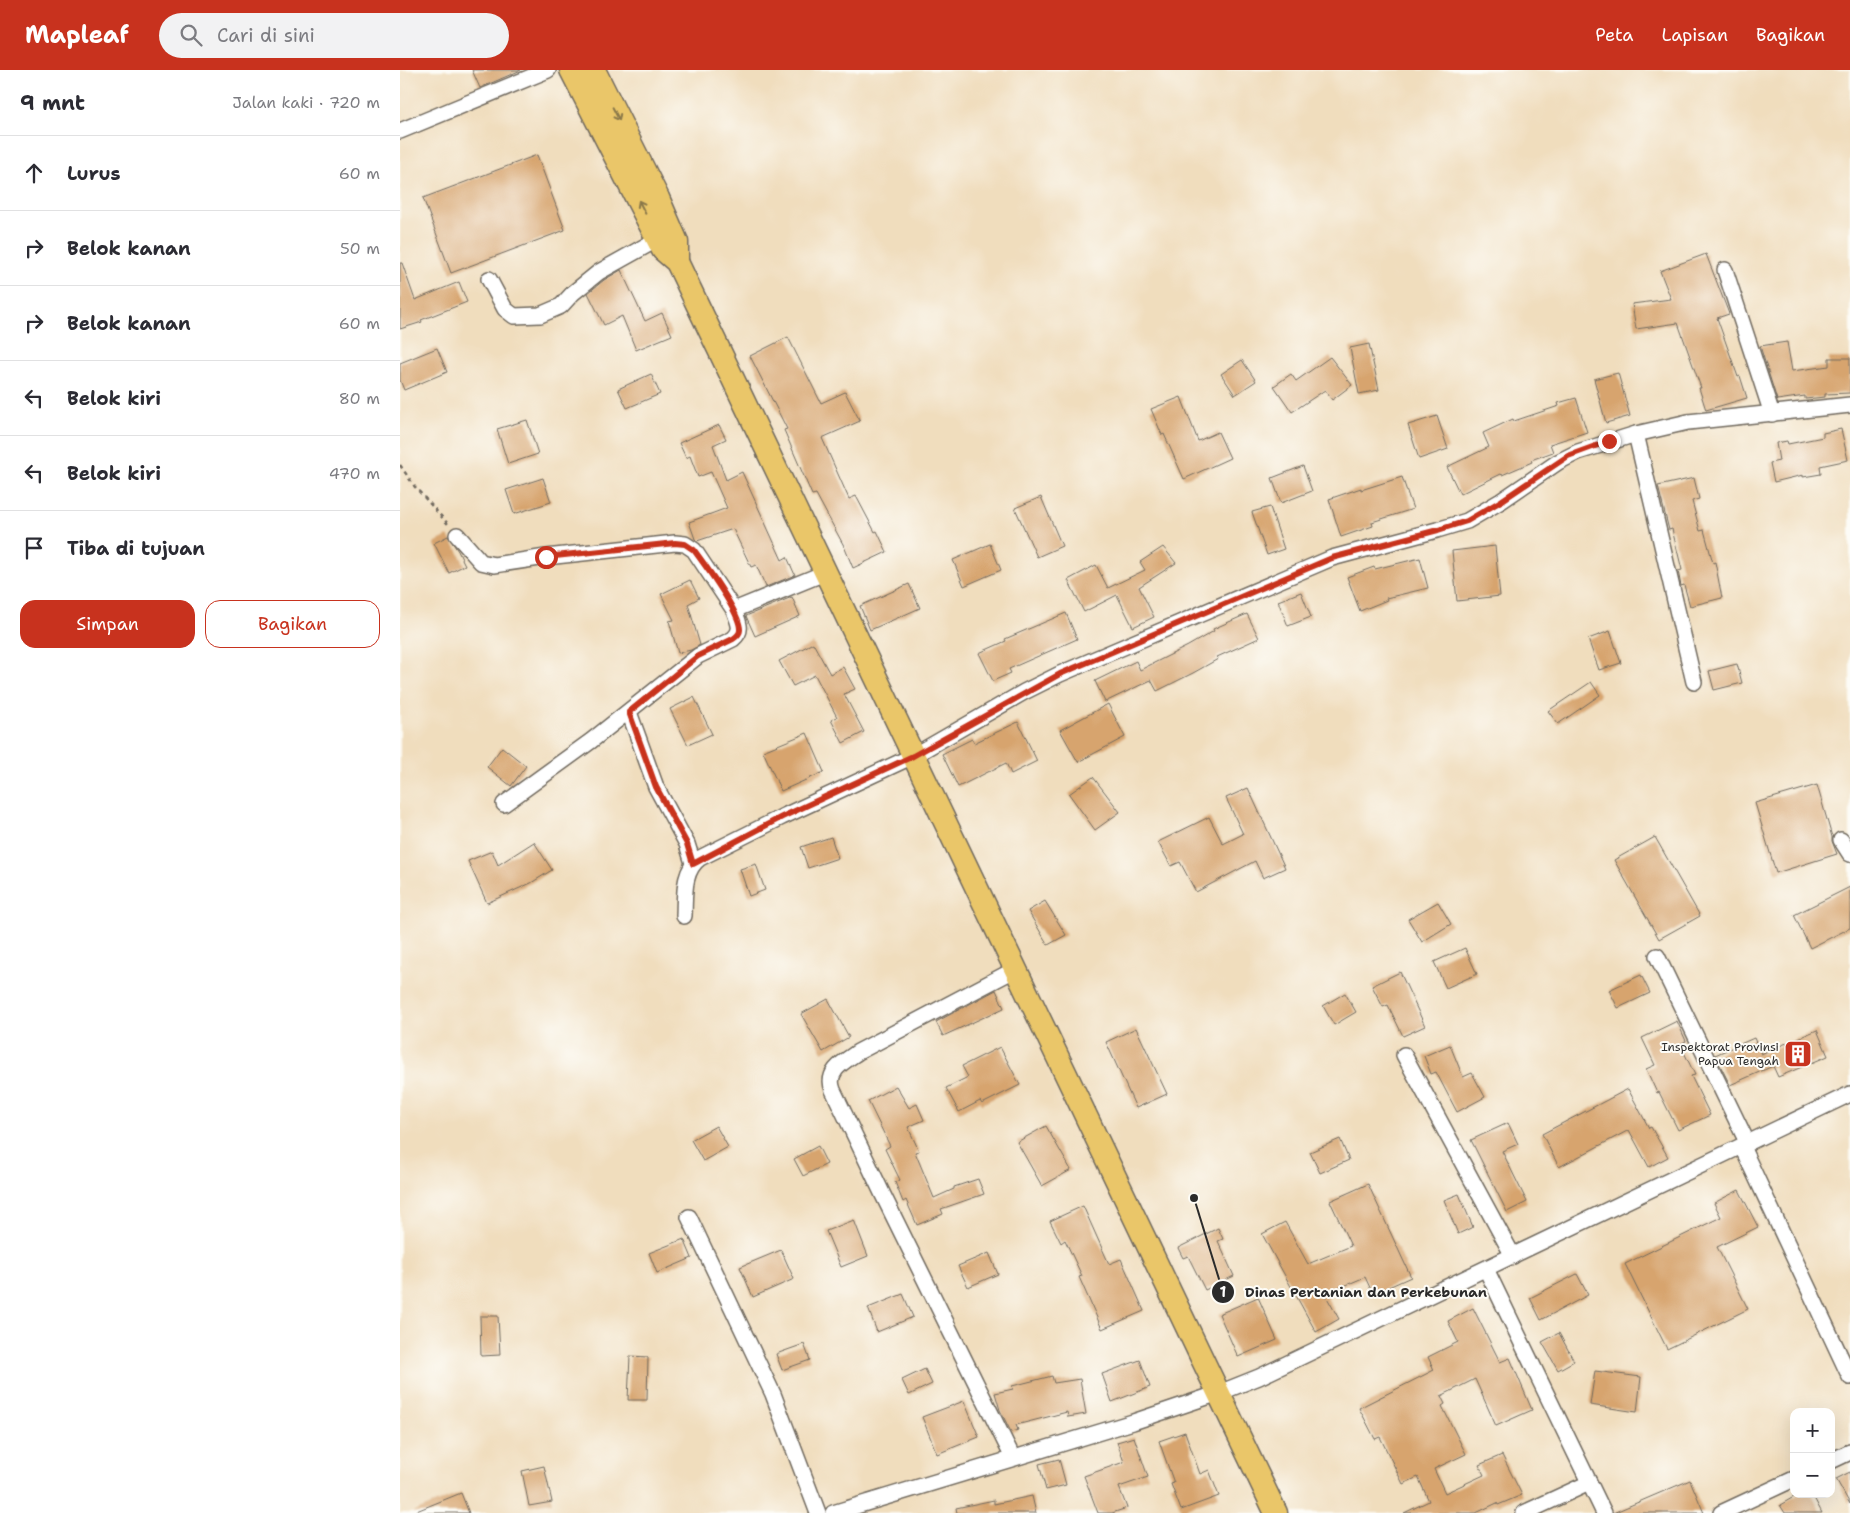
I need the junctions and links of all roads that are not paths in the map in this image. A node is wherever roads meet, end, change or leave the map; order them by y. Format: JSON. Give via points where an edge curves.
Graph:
{"nodes":[{"id":1,"x":548,"y":70,"type":"edge"},
{"id":2,"x":571,"y":70,"type":"edge"},
{"id":3,"x":594,"y":70,"type":"edge"},
{"id":4,"x":400,"y":131,"type":"edge"},
{"id":5,"x":658,"y":240,"type":"junction"},
{"id":6,"x":677,"y":262,"type":"junction"},
{"id":7,"x":1725,"y":270,"type":"dead end"},
{"id":8,"x":489,"y":279,"type":"dead end"},
{"id":9,"x":1850,"y":406,"type":"edge"},
{"id":10,"x":1772,"y":414,"type":"junction"},
{"id":11,"x":1636,"y":434,"type":"junction"},
{"id":12,"x":457,"y":536,"type":"road end"},
{"id":13,"x":827,"y":572,"type":"junction"},
{"id":14,"x":734,"y":610,"type":"junction"},
{"id":15,"x":1694,"y":682,"type":"dead end"},
{"id":16,"x":629,"y":712,"type":"junction"},
{"id":17,"x":913,"y":756,"type":"junction"},
{"id":18,"x":504,"y":804,"type":"dead end"},
{"id":19,"x":1841,"y":840,"type":"dead end"},
{"id":20,"x":1850,"y":854,"type":"edge"},
{"id":21,"x":693,"y":864,"type":"junction"},
{"id":22,"x":684,"y":916,"type":"dead end"},
{"id":23,"x":1657,"y":956,"type":"dead end"},
{"id":24,"x":1016,"y":969,"type":"junction"},
{"id":25,"x":1404,"y":1055,"type":"dead end"},
{"id":26,"x":1850,"y":1094,"type":"edge"},
{"id":27,"x":1745,"y":1146,"type":"junction"},
{"id":28,"x":689,"y":1217,"type":"dead end"},
{"id":29,"x":1513,"y":1256,"type":"junction"},
{"id":30,"x":1486,"y":1269,"type":"junction"},
{"id":31,"x":1850,"y":1377,"type":"edge"},
{"id":32,"x":1219,"y":1393,"type":"junction"},
{"id":33,"x":1850,"y":1452,"type":"edge"},
{"id":34,"x":1013,"y":1458,"type":"junction"},
{"id":35,"x":1835,"y":1459,"type":"edge"},
{"id":36,"x":1790,"y":1480,"type":"edge"},
{"id":37,"x":1588,"y":1482,"type":"junction"},
{"id":38,"x":818,"y":1513,"type":"edge"},
{"id":39,"x":833,"y":1513,"type":"edge"},
{"id":40,"x":1276,"y":1513,"type":"edge"},
{"id":41,"x":1524,"y":1513,"type":"edge"},
{"id":42,"x":1604,"y":1513,"type":"edge"},
{"id":43,"x":1720,"y":1513,"type":"edge"}],
"edges":[{"from":1,"to":4,"type":"street"},
{"from":5,"to":2,"type":"highway","one_way":true},
{"from":3,"to":6,"type":"highway","one_way":true,"via":[[677,242]]},
{"from":5,"to":6,"type":"highway","via":[[663,250]]},
{"from":5,"to":8,"type":"street","via":[[599,272],[561,306],[540,315],[514,316],[505,309]]},
{"from":6,"to":13,"type":"highway"},
{"from":7,"to":10,"type":"street"},
{"from":9,"to":10,"type":"street"},
{"from":10,"to":11,"type":"street","via":[[1688,422]]},
{"from":11,"to":15,"type":"street"},
{"from":11,"to":17,"type":"street","via":[[1568,456],[1467,521],[1332,558],[1060,674]]},
{"from":12,"to":14,"type":"street","via":[[481,562],[494,565],[685,544],[694,550]]},
{"from":13,"to":14,"type":"street"},
{"from":13,"to":17,"type":"highway"},
{"from":14,"to":16,"type":"street","via":[[740,629],[738,635],[698,656]]},
{"from":16,"to":18,"type":"street"},
{"from":16,"to":21,"type":"street","via":[[656,787],[687,844]]},
{"from":17,"to":21,"type":"street","via":[[782,817]]},
{"from":17,"to":24,"type":"highway"},
{"from":19,"to":20,"type":"street"},
{"from":21,"to":22,"type":"street","via":[[688,875]]},
{"from":23,"to":27,"type":"street"},
{"from":24,"to":32,"type":"highway"},
{"from":24,"to":34,"type":"street","via":[[858,1052],[834,1071],[830,1080]]},
{"from":25,"to":29,"type":"street"},
{"from":26,"to":27,"type":"street"},
{"from":27,"to":29,"type":"street"},
{"from":27,"to":31,"type":"street"},
{"from":28,"to":38,"type":"street","via":[[769,1385]]},
{"from":29,"to":30,"type":"street"},
{"from":30,"to":32,"type":"street"},
{"from":30,"to":37,"type":"street"},
{"from":32,"to":34,"type":"street","via":[[1142,1420]]},
{"from":32,"to":40,"type":"highway"},
{"from":33,"to":35,"type":"street"},
{"from":34,"to":39,"type":"street"},
{"from":36,"to":43,"type":"street"},
{"from":37,"to":41,"type":"street"},
{"from":37,"to":42,"type":"street"}]}
